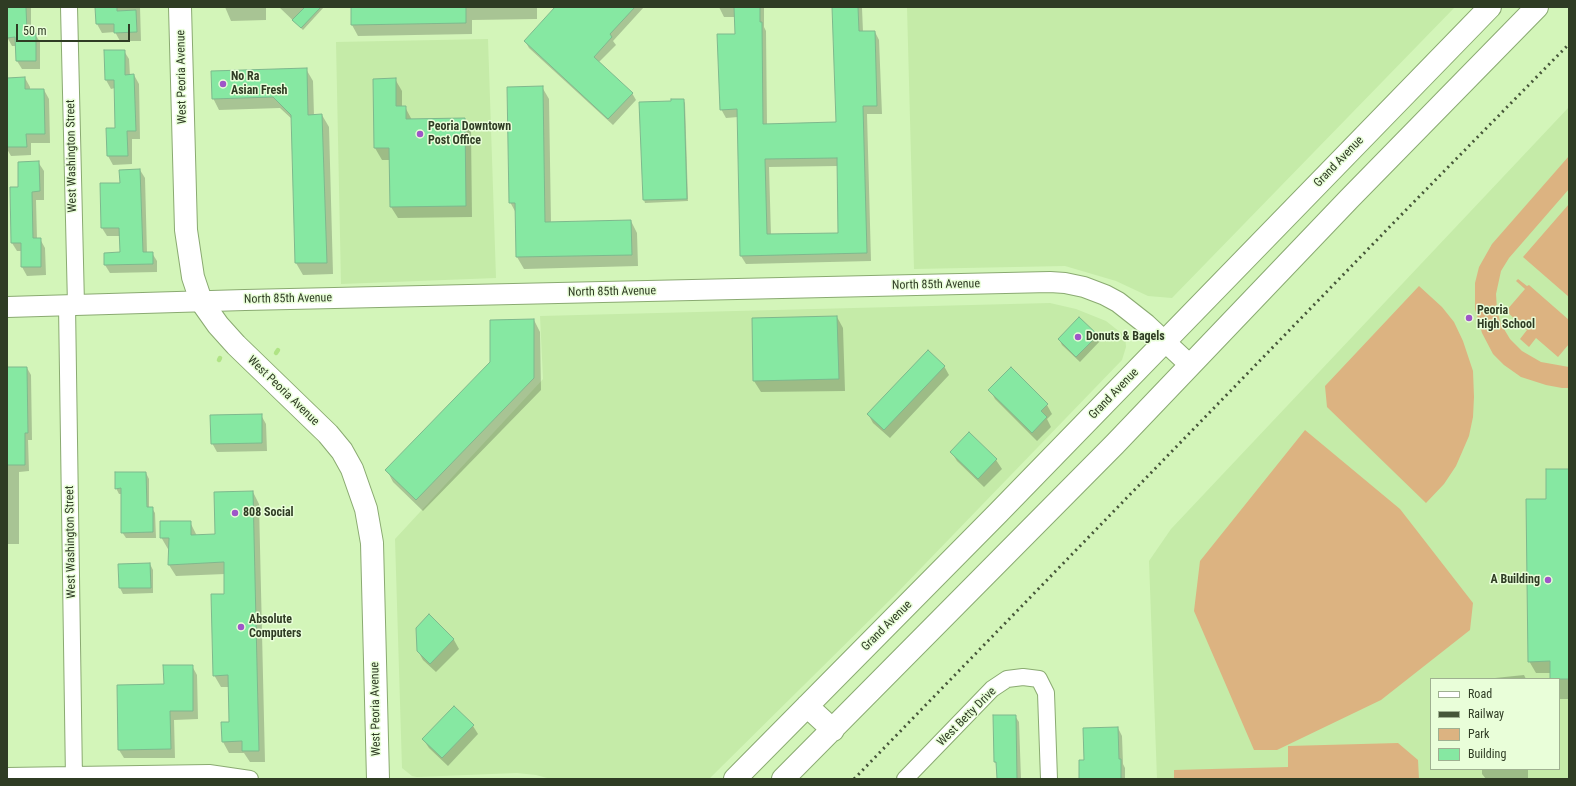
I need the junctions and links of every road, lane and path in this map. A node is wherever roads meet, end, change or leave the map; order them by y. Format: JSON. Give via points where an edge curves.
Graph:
{"nodes":[{"id":1,"x":69,"y":7,"type":"edge"},
{"id":2,"x":180,"y":7,"type":"edge"},
{"id":3,"x":1490,"y":7,"type":"edge"},
{"id":4,"x":1537,"y":7,"type":"edge"},
{"id":5,"x":1397,"y":102,"type":"junction"},
{"id":6,"x":1418,"y":129,"type":"junction"},
{"id":7,"x":201,"y":302,"type":"junction"},
{"id":8,"x":72,"y":305,"type":"junction"},
{"id":9,"x":7,"y":307,"type":"edge"},
{"id":10,"x":1165,"y":342,"type":"junction"},
{"id":11,"x":1190,"y":365,"type":"junction"},
{"id":12,"x":807,"y":706,"type":"junction"},
{"id":13,"x":833,"y":730,"type":"junction"},
{"id":14,"x":7,"y":776,"type":"edge"},
{"id":15,"x":74,"y":777,"type":"edge"},
{"id":16,"x":250,"y":779,"type":"edge"},
{"id":17,"x":378,"y":779,"type":"edge"},
{"id":18,"x":735,"y":779,"type":"edge"},
{"id":19,"x":783,"y":779,"type":"edge"},
{"id":20,"x":905,"y":779,"type":"edge"},
{"id":21,"x":1049,"y":779,"type":"edge"}],
"edges":[{"from":1,"to":8,"type":"street","name":"West Washington Street"},
{"from":2,"to":7,"type":"main road","name":"West Peoria Avenue","via":[[186,230],[193,277]]},
{"from":3,"to":5,"type":"main road","name":"Grand Avenue"},
{"from":4,"to":6,"type":"main road"},
{"from":5,"to":6,"type":"main road"},
{"from":5,"to":10,"type":"main road","name":"Grand Avenue"},
{"from":6,"to":11,"type":"main road"},
{"from":7,"to":8,"type":"street","name":"North 85th Avenue"},
{"from":7,"to":10,"type":"street","name":"North 85th Avenue","via":[[1050,282],[1084,287],[1105,295],[1118,302]]},
{"from":7,"to":17,"type":"main road","name":"West Peoria Avenue","via":[[236,345],[328,434],[342,451],[360,489],[372,538]]},
{"from":8,"to":9,"type":"street","name":"North 85th Avenue"},
{"from":8,"to":15,"type":"street","name":"West Washington Street"},
{"from":10,"to":11,"type":"street","name":"North 85th Avenue"},
{"from":10,"to":12,"type":"main road","name":"Grand Avenue"},
{"from":11,"to":13,"type":"main road"},
{"from":12,"to":13,"type":"main road"},
{"from":12,"to":18,"type":"main road","name":"Grand Avenue"},
{"from":13,"to":19,"type":"main road"},
{"from":14,"to":15,"type":"street"},
{"from":15,"to":16,"type":"street","via":[[209,773]]},
{"from":20,"to":21,"type":"street","name":"West Betty Drive","via":[[992,689],[1007,679],[1023,676],[1039,679],[1046,693]]}]}
